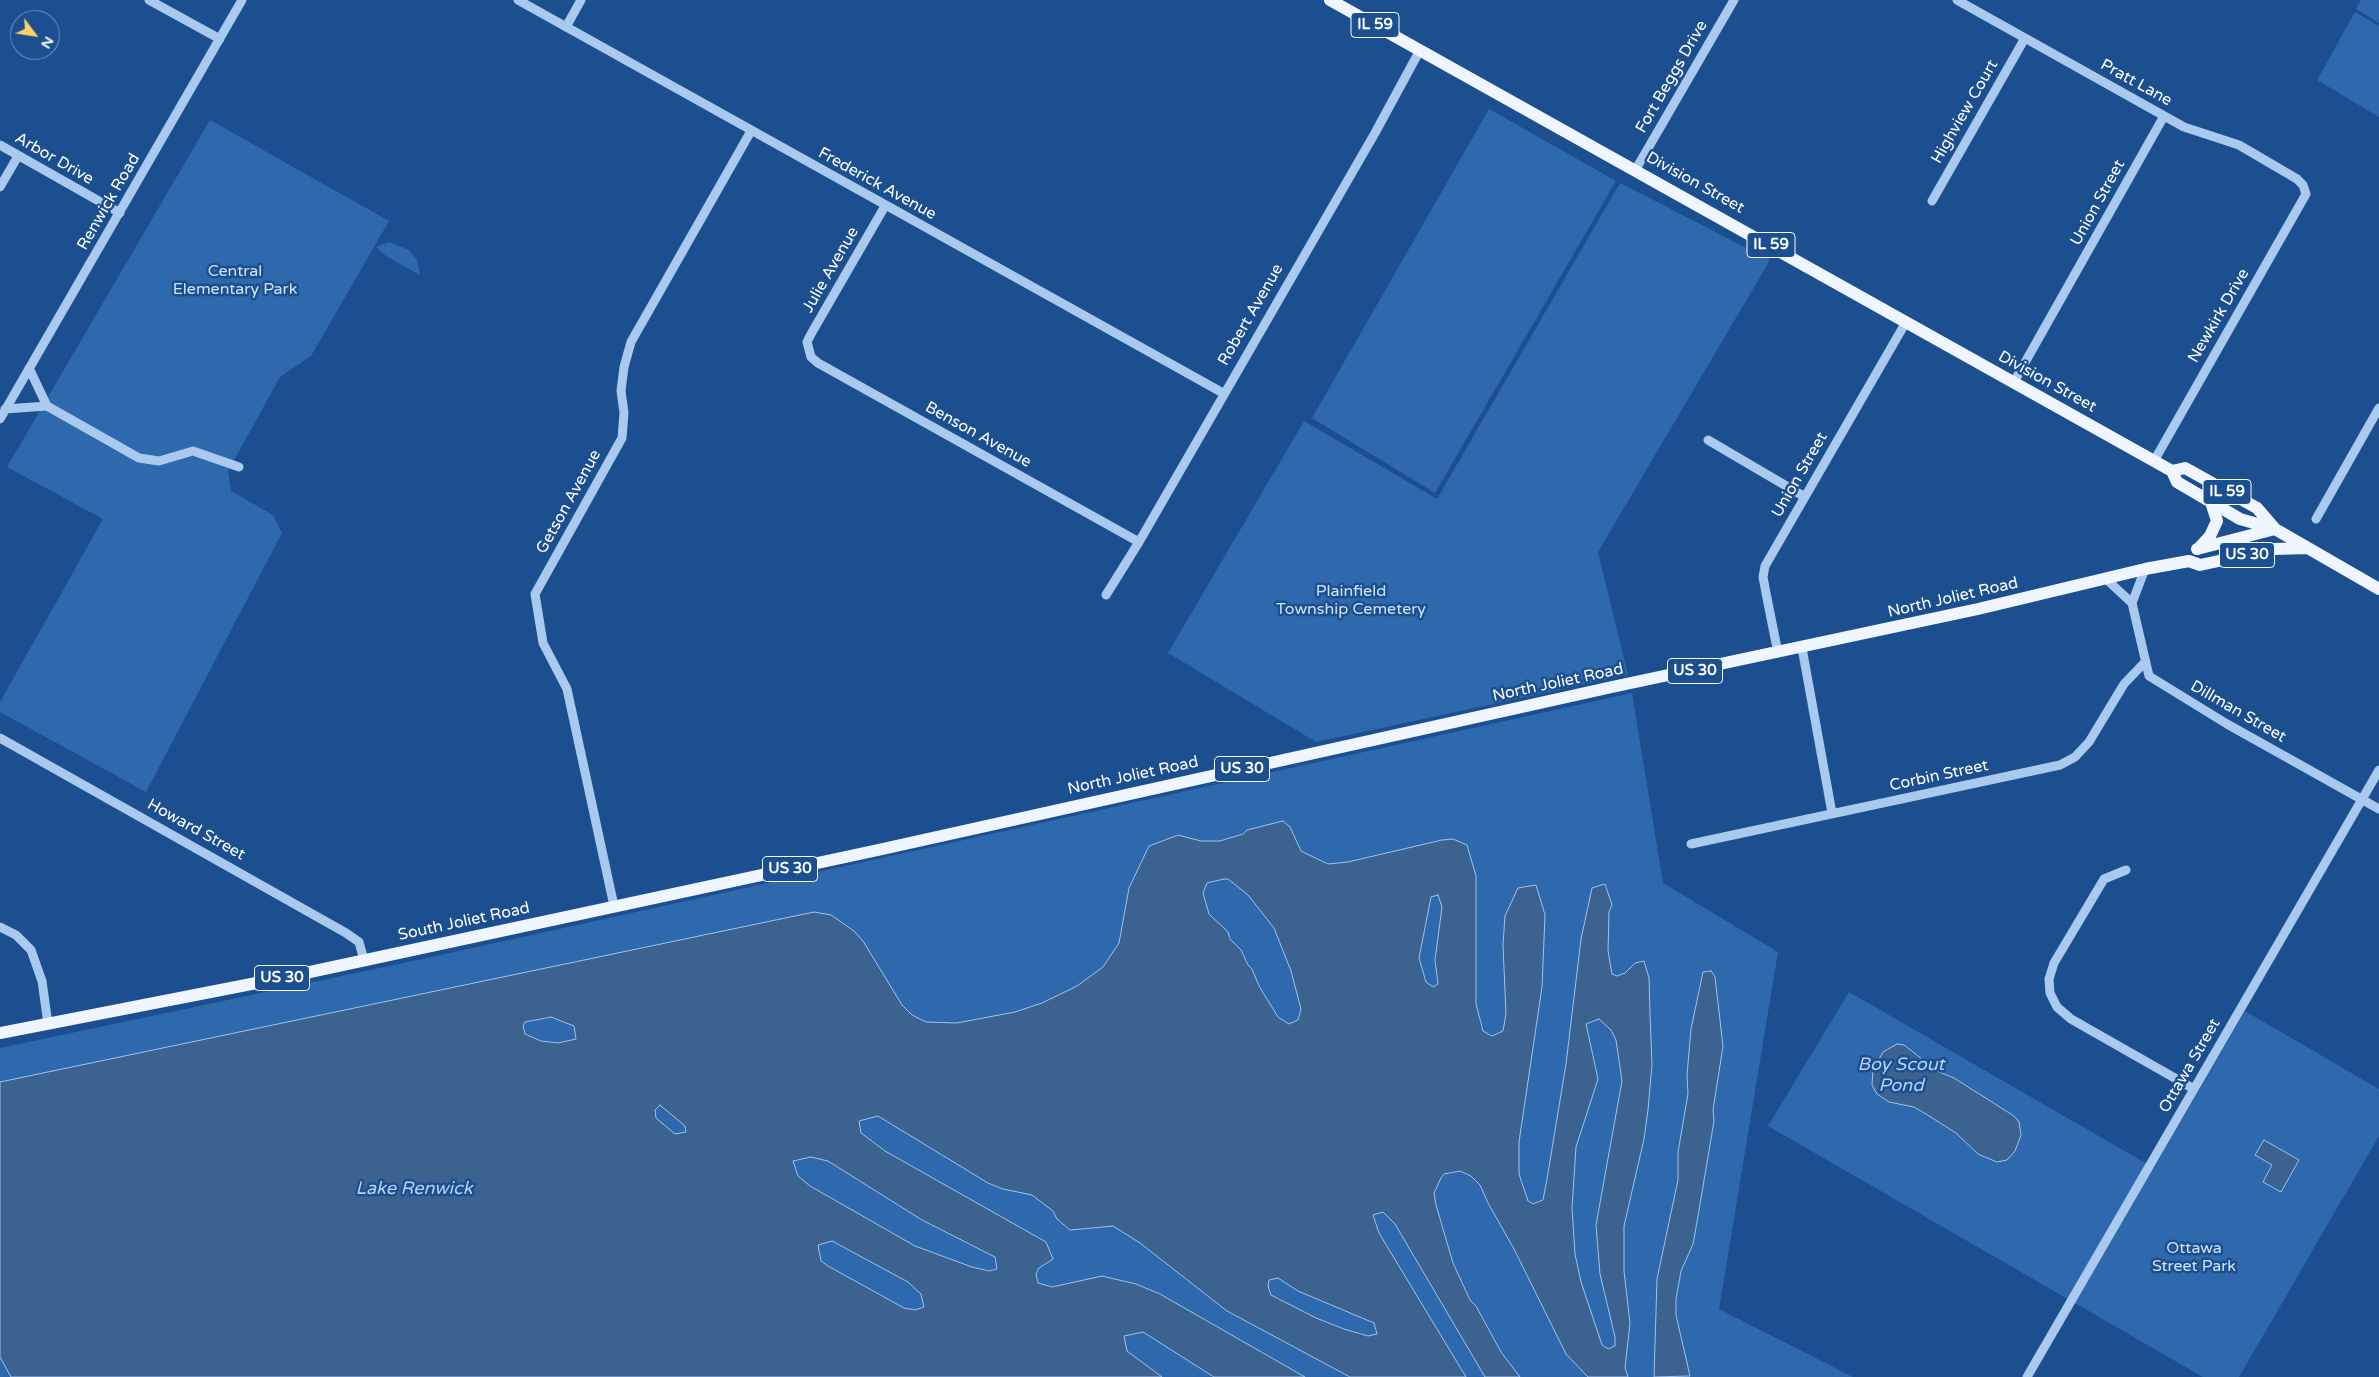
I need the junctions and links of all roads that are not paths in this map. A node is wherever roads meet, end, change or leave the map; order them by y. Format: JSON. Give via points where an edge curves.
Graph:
{"nodes":[{"id":1,"x":148,"y":0,"type":"edge"},
{"id":2,"x":242,"y":0,"type":"edge"},
{"id":3,"x":518,"y":0,"type":"edge"},
{"id":4,"x":581,"y":0,"type":"edge"},
{"id":5,"x":1330,"y":0,"type":"edge"},
{"id":6,"x":1734,"y":0,"type":"edge"},
{"id":7,"x":1957,"y":0,"type":"edge"},
{"id":8,"x":566,"y":27,"type":"junction"},
{"id":9,"x":2025,"y":38,"type":"junction"},
{"id":10,"x":220,"y":39,"type":"junction"},
{"id":11,"x":1420,"y":50,"type":"junction"},
{"id":12,"x":2164,"y":116,"type":"junction"},
{"id":13,"x":751,"y":131,"type":"junction"},
{"id":14,"x":0,"y":146,"type":"edge"},
{"id":15,"x":18,"y":156,"type":"junction"},
{"id":16,"x":1636,"y":169,"type":"junction"},
{"id":17,"x":2303,"y":185,"type":"joint"},
{"id":18,"x":0,"y":187,"type":"edge"},
{"id":19,"x":1932,"y":201,"type":"dead end"},
{"id":20,"x":885,"y":206,"type":"junction"},
{"id":21,"x":120,"y":213,"type":"junction"},
{"id":22,"x":1906,"y":322,"type":"junction"},
{"id":23,"x":808,"y":350,"type":"joint"},
{"id":24,"x":29,"y":368,"type":"junction"},
{"id":25,"x":2014,"y":382,"type":"junction"},
{"id":26,"x":1223,"y":394,"type":"junction"},
{"id":27,"x":48,"y":406,"type":"junction"},
{"id":28,"x":2379,"y":408,"type":"edge"},
{"id":29,"x":6,"y":409,"type":"junction"},
{"id":30,"x":0,"y":419,"type":"edge"},
{"id":31,"x":1708,"y":440,"type":"dead end"},
{"id":32,"x":2154,"y":461,"type":"junction"},
{"id":33,"x":239,"y":467,"type":"dead end"},
{"id":34,"x":2172,"y":471,"type":"junction"},
{"id":35,"x":1805,"y":497,"type":"junction"},
{"id":36,"x":2211,"y":502,"type":"junction"},
{"id":37,"x":2316,"y":519,"type":"dead end"},
{"id":38,"x":2275,"y":529,"type":"junction"},
{"id":39,"x":1139,"y":542,"type":"junction"},
{"id":40,"x":2307,"y":548,"type":"junction"},
{"id":41,"x":2198,"y":549,"type":"junction"},
{"id":42,"x":2189,"y":561,"type":"junction"},
{"id":43,"x":2145,"y":569,"type":"junction"},
{"id":44,"x":2106,"y":579,"type":"junction"},
{"id":45,"x":2379,"y":589,"type":"edge"},
{"id":46,"x":1106,"y":595,"type":"dead end"},
{"id":47,"x":2132,"y":603,"type":"junction"},
{"id":48,"x":1802,"y":648,"type":"junction"},
{"id":49,"x":1778,"y":653,"type":"junction"},
{"id":50,"x":2145,"y":662,"type":"junction"},
{"id":51,"x":0,"y":738,"type":"edge"},
{"id":52,"x":2379,"y":770,"type":"edge"},
{"id":53,"x":2362,"y":800,"type":"junction"},
{"id":54,"x":2379,"y":809,"type":"edge"},
{"id":55,"x":1832,"y":813,"type":"junction"},
{"id":56,"x":933,"y":837,"type":"joint"},
{"id":57,"x":1691,"y":844,"type":"dead end"},
{"id":58,"x":2126,"y":870,"type":"dead end"},
{"id":59,"x":614,"y":906,"type":"junction"},
{"id":60,"x":0,"y":927,"type":"edge"},
{"id":61,"x":364,"y":960,"type":"junction"},
{"id":62,"x":48,"y":1024,"type":"junction"},
{"id":63,"x":0,"y":1033,"type":"edge"},
{"id":64,"x":2194,"y":1089,"type":"junction"},
{"id":65,"x":2027,"y":1377,"type":"edge"}],
"edges":[{"from":1,"to":10,"type":"street"},
{"from":2,"to":10,"type":"street","name":"Renwick Road"},
{"from":3,"to":8,"type":"street","name":"Frederick Avenue"},
{"from":4,"to":8,"type":"street"},
{"from":5,"to":11,"type":"main road","name":"Division Street","number":"IL 59"},
{"from":6,"to":16,"type":"street","name":"Fort Beggs Drive"},
{"from":7,"to":9,"type":"street","name":"Pratt Lane"},
{"from":8,"to":13,"type":"street","name":"Frederick Avenue"},
{"from":9,"to":12,"type":"street","name":"Pratt Lane"},
{"from":9,"to":19,"type":"street","name":"Highview Court"},
{"from":10,"to":21,"type":"street","name":"Renwick Road"},
{"from":11,"to":16,"type":"main road","name":"Division Street","number":"IL 59"},
{"from":11,"to":26,"type":"street","name":"Robert Avenue"},
{"from":12,"to":17,"type":"street","name":"Pratt Lane","via":[[2184,127],[2239,146]]},
{"from":12,"to":25,"type":"street","name":"Union Street"},
{"from":13,"to":20,"type":"street","name":"Frederick Avenue"},
{"from":13,"to":59,"type":"street","name":"Getson Avenue","via":[[631,342],[621,391],[624,413],[622,438],[535,594],[544,643],[567,689]]},
{"from":14,"to":15,"type":"street","name":"Arbor Drive"},
{"from":15,"to":18,"type":"street"},
{"from":15,"to":21,"type":"street","name":"Arbor Drive"},
{"from":16,"to":22,"type":"main road","name":"Division Street","number":"IL 59"},
{"from":17,"to":32,"type":"street","name":"Newkirk Drive","via":[[2306,194]]},
{"from":20,"to":23,"type":"street","name":"Julie Avenue","via":[[811,334]]},
{"from":20,"to":26,"type":"street","name":"Frederick Avenue"},
{"from":21,"to":24,"type":"street","name":"Renwick Road"},
{"from":22,"to":25,"type":"main road","name":"Division Street","number":"IL 59"},
{"from":22,"to":35,"type":"street","name":"Union Street"},
{"from":23,"to":39,"type":"street","name":"Benson Avenue","via":[[818,363]]},
{"from":24,"to":27,"type":"street"},
{"from":24,"to":29,"type":"street","name":"Renwick Road"},
{"from":25,"to":32,"type":"main road","name":"Division Street","number":"IL 59"},
{"from":26,"to":39,"type":"street","name":"Robert Avenue"},
{"from":27,"to":29,"type":"street"},
{"from":27,"to":33,"type":"street","via":[[139,458],[159,461],[193,451]]},
{"from":28,"to":37,"type":"street"},
{"from":29,"to":30,"type":"street","name":"Renwick Road"},
{"from":31,"to":35,"type":"street"},
{"from":32,"to":34,"type":"main road","name":"Division Street","number":"IL 59"},
{"from":34,"to":36,"type":"main road","name":"Division Street","number":"IL 59","via":[[2177,482]]},
{"from":34,"to":38,"type":"main road","name":"Division Street","number":"IL 59","via":[[2185,468],[2256,508]]},
{"from":35,"to":49,"type":"street","name":"Union Street","via":[[1765,566],[1763,577]]},
{"from":36,"to":38,"type":"main road","name":"Division Street","number":"IL 59","via":[[2240,519]]},
{"from":36,"to":41,"type":"main road","via":[[2217,521],[2210,536]]},
{"from":38,"to":40,"type":"main road","number":"US 30"},
{"from":38,"to":41,"type":"main road","number":"US 30"},
{"from":39,"to":46,"type":"street","name":"Robert Avenue"},
{"from":40,"to":42,"type":"main road","name":"North Joliet Road","number":"US 30","via":[[2274,549],[2200,565]]},
{"from":40,"to":45,"type":"main road","number":"US 30"},
{"from":41,"to":42,"type":"main road","number":"US 30"},
{"from":42,"to":43,"type":"main road","name":"North Joliet Road","number":"US 30"},
{"from":43,"to":44,"type":"main road","name":"North Joliet Road","number":"US 30"},
{"from":43,"to":47,"type":"street"},
{"from":44,"to":47,"type":"street"},
{"from":44,"to":48,"type":"main road","name":"North Joliet Road","number":"US 30"},
{"from":47,"to":50,"type":"street","name":"Dillman Street"},
{"from":48,"to":49,"type":"main road","name":"North Joliet Road","number":"US 30"},
{"from":48,"to":55,"type":"street"},
{"from":49,"to":56,"type":"main road","name":"North Joliet Road","number":"US 30"},
{"from":50,"to":53,"type":"street","name":"Dillman Street","via":[[2149,676],[2154,680]]},
{"from":50,"to":55,"type":"street","name":"Corbin Street","via":[[2124,684],[2090,742],[2076,757],[2060,765]]},
{"from":51,"to":61,"type":"street","name":"Howard Street","via":[[346,933],[359,942]]},
{"from":52,"to":53,"type":"street","name":"Ottawa Street"},
{"from":53,"to":54,"type":"street","name":"Dillman Street"},
{"from":53,"to":64,"type":"street","name":"Ottawa Street"},
{"from":55,"to":57,"type":"street","name":"Corbin Street"},
{"from":56,"to":59,"type":"main road","name":"South Joliet Road","number":"US 30"},
{"from":58,"to":64,"type":"street","via":[[2104,879],[2054,963],[2049,980],[2050,993],[2057,1007],[2071,1019]]},
{"from":59,"to":61,"type":"main road","name":"South Joliet Road","number":"US 30"},
{"from":60,"to":62,"type":"street","via":[[16,935],[31,950],[42,981]]},
{"from":61,"to":62,"type":"main road","name":"South Joliet Road","number":"US 30"},
{"from":62,"to":63,"type":"main road","name":"South Joliet Road","number":"US 30"},
{"from":64,"to":65,"type":"street","name":"Ottawa Street"}]}
